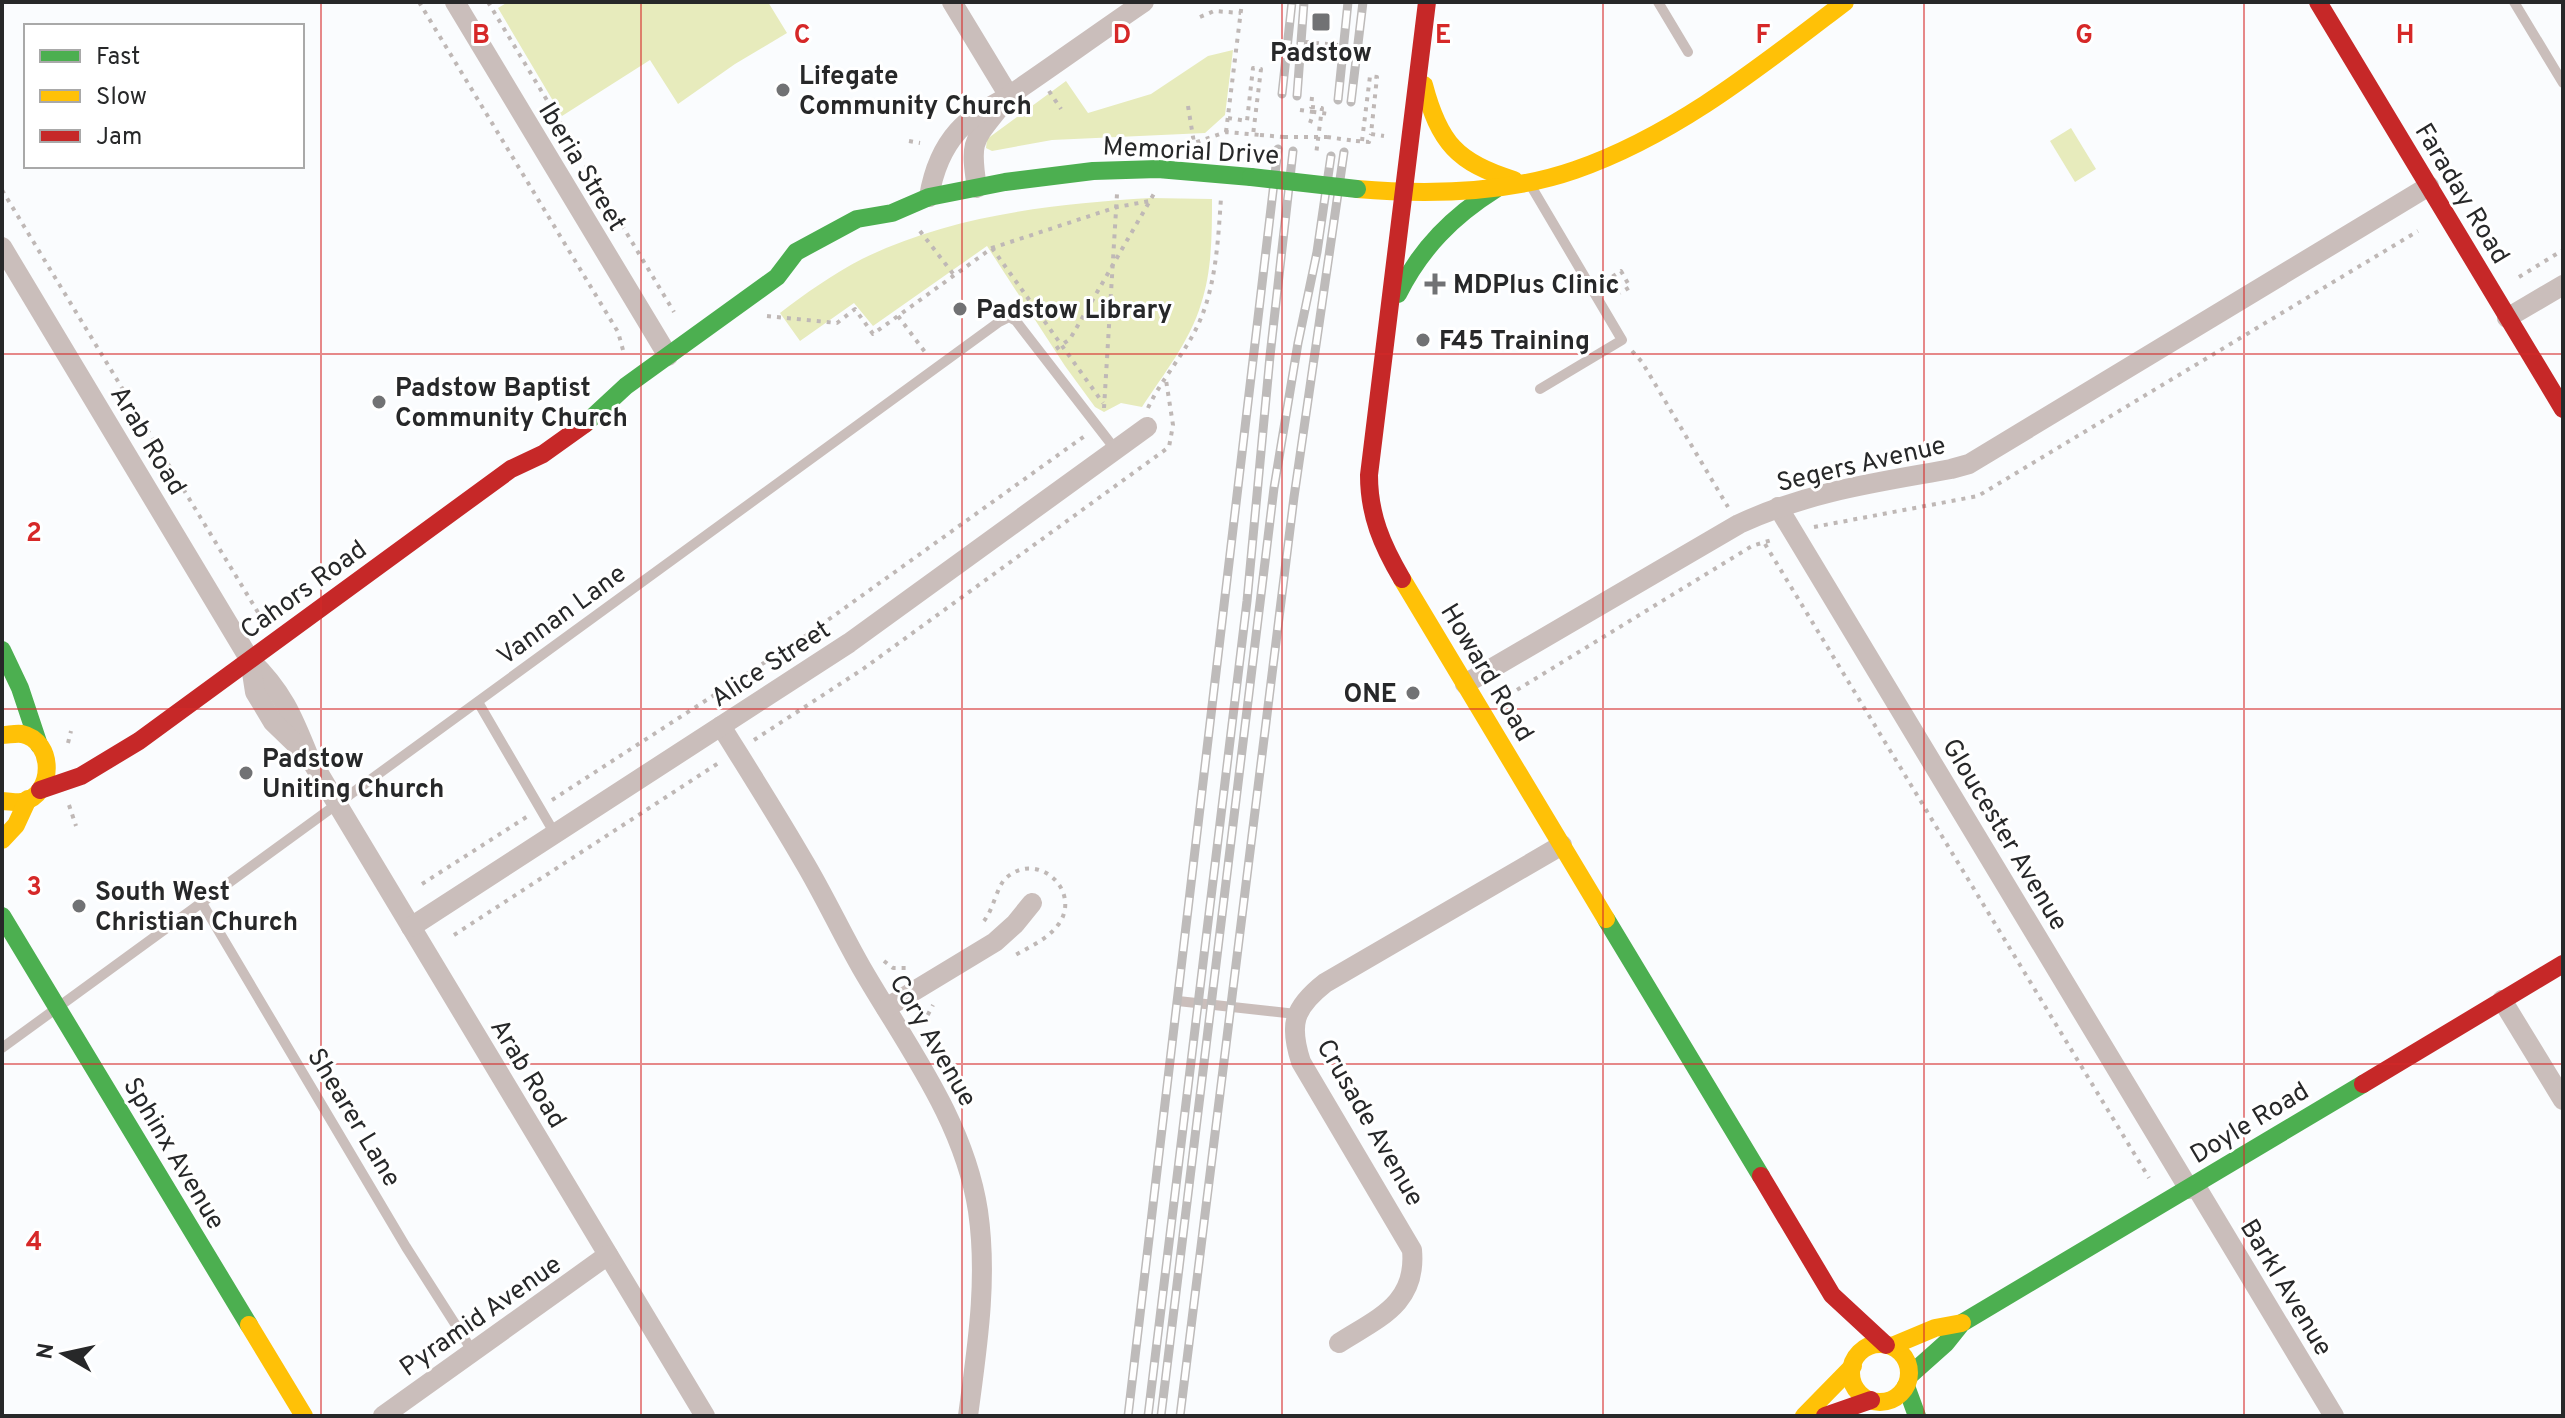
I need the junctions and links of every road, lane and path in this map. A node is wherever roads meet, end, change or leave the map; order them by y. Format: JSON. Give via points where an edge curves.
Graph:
{"nodes":[{"id":1,"x":419,"y":2,"type":"edge"},
{"id":2,"x":455,"y":2,"type":"edge"},
{"id":3,"x":488,"y":2,"type":"edge"},
{"id":4,"x":952,"y":2,"type":"edge"},
{"id":5,"x":1144,"y":2,"type":"edge"},
{"id":6,"x":1242,"y":2,"type":"edge"},
{"id":7,"x":1427,"y":2,"type":"edge"},
{"id":8,"x":1658,"y":2,"type":"edge"},
{"id":9,"x":1845,"y":2,"type":"edge"},
{"id":10,"x":2318,"y":2,"type":"edge"},
{"id":11,"x":2514,"y":2,"type":"edge"},
{"id":12,"x":1241,"y":13,"type":"junction"},
{"id":13,"x":1200,"y":17,"type":"dead end"},
{"id":14,"x":1305,"y":42,"type":"dead end"},
{"id":15,"x":1338,"y":45,"type":"dead end"},
{"id":16,"x":1688,"y":52,"type":"dead end"},
{"id":17,"x":1420,"y":64,"type":"junction"},
{"id":18,"x":2563,"y":83,"type":"edge"},
{"id":19,"x":1009,"y":96,"type":"junction"},
{"id":20,"x":1312,"y":97,"type":"dead end"},
{"id":21,"x":1188,"y":106,"type":"dead end"},
{"id":22,"x":1300,"y":110,"type":"dead end"},
{"id":23,"x":1313,"y":110,"type":"junction"},
{"id":24,"x":1329,"y":114,"type":"dead end"},
{"id":25,"x":1228,"y":118,"type":"junction"},
{"id":26,"x":1226,"y":132,"type":"junction"},
{"id":27,"x":1371,"y":134,"type":"junction"},
{"id":28,"x":1253,"y":135,"type":"junction"},
{"id":29,"x":1318,"y":135,"type":"junction"},
{"id":30,"x":1384,"y":136,"type":"dead end"},
{"id":31,"x":909,"y":141,"type":"dead end"},
{"id":32,"x":1359,"y":141,"type":"junction"},
{"id":33,"x":920,"y":143,"type":"dead end"},
{"id":34,"x":1316,"y":155,"type":"dead end"},
{"id":35,"x":1517,"y":182,"type":"junction"},
{"id":36,"x":2429,"y":186,"type":"junction"},
{"id":37,"x":977,"y":188,"type":"junction"},
{"id":38,"x":1158,"y":188,"type":"dead end"},
{"id":39,"x":2,"y":190,"type":"edge"},
{"id":40,"x":1117,"y":193,"type":"dead end"},
{"id":41,"x":1404,"y":193,"type":"junction"},
{"id":42,"x":1221,"y":195,"type":"dead end"},
{"id":43,"x":929,"y":197,"type":"junction"},
{"id":44,"x":1150,"y":201,"type":"junction"},
{"id":45,"x":1117,"y":207,"type":"junction"},
{"id":46,"x":920,"y":231,"type":"dead end"},
{"id":47,"x":2,"y":247,"type":"edge"},
{"id":48,"x":992,"y":248,"type":"junction"},
{"id":49,"x":2563,"y":250,"type":"edge"},
{"id":50,"x":1111,"y":267,"type":"junction"},
{"id":51,"x":954,"y":275,"type":"junction"},
{"id":52,"x":2519,"y":277,"type":"dead end"},
{"id":53,"x":2563,"y":285,"type":"edge"},
{"id":54,"x":1591,"y":289,"type":"junction"},
{"id":55,"x":1620,"y":293,"type":"dead end"},
{"id":56,"x":674,"y":312,"type":"dead end"},
{"id":57,"x":1389,"y":312,"type":"junction"},
{"id":58,"x":767,"y":316,"type":"dead end"},
{"id":59,"x":898,"y":316,"type":"junction"},
{"id":60,"x":2507,"y":318,"type":"junction"},
{"id":61,"x":1622,"y":340,"type":"junction"},
{"id":62,"x":1062,"y":345,"type":"junction"},
{"id":63,"x":623,"y":350,"type":"dead end"},
{"id":64,"x":668,"y":356,"type":"junction"},
{"id":65,"x":1044,"y":357,"type":"junction"},
{"id":66,"x":936,"y":367,"type":"junction"},
{"id":67,"x":1540,"y":389,"type":"dead end"},
{"id":68,"x":1104,"y":405,"type":"junction"},
{"id":69,"x":2563,"y":409,"type":"edge"},
{"id":70,"x":1096,"y":423,"type":"junction"},
{"id":71,"x":1147,"y":427,"type":"joint"},
{"id":72,"x":1115,"y":449,"type":"junction"},
{"id":73,"x":1721,"y":496,"type":"dead end"},
{"id":74,"x":1778,"y":507,"type":"junction"},
{"id":75,"x":1764,"y":543,"type":"dead end"},
{"id":76,"x":259,"y":614,"type":"dead end"},
{"id":77,"x":3,"y":651,"type":"edge"},
{"id":78,"x":250,"y":660,"type":"junction"},
{"id":79,"x":1465,"y":684,"type":"junction"},
{"id":80,"x":478,"y":702,"type":"junction"},
{"id":81,"x":5,"y":723,"type":"edge"},
{"id":82,"x":721,"y":726,"type":"junction"},
{"id":83,"x":71,"y":731,"type":"dead end"},
{"id":84,"x":41,"y":747,"type":"junction"},
{"id":85,"x":125,"y":750,"type":"junction"},
{"id":86,"x":72,"y":752,"type":"junction"},
{"id":87,"x":65,"y":793,"type":"dead end"},
{"id":88,"x":34,"y":795,"type":"junction"},
{"id":89,"x":2,"y":801,"type":"edge"},
{"id":90,"x":337,"y":804,"type":"junction"},
{"id":91,"x":540,"y":808,"type":"junction"},
{"id":92,"x":76,"y":826,"type":"dead end"},
{"id":93,"x":555,"y":834,"type":"junction"},
{"id":94,"x":2,"y":840,"type":"edge"},
{"id":95,"x":1562,"y":845,"type":"junction"},
{"id":96,"x":422,"y":884,"type":"dead end"},
{"id":97,"x":202,"y":903,"type":"junction"},
{"id":98,"x":1032,"y":903,"type":"dead end"},
{"id":99,"x":2,"y":916,"type":"edge"},
{"id":100,"x":411,"y":927,"type":"junction"},
{"id":101,"x":978,"y":928,"type":"dead end"},
{"id":102,"x":883,"y":960,"type":"dead end"},
{"id":103,"x":1005,"y":961,"type":"dead end"},
{"id":104,"x":2563,"y":964,"type":"edge"},
{"id":105,"x":914,"y":966,"type":"dead end"},
{"id":106,"x":940,"y":1000,"type":"dead end"},
{"id":107,"x":2502,"y":1000,"type":"junction"},
{"id":108,"x":1178,"y":1001,"type":"dead end"},
{"id":109,"x":57,"y":1008,"type":"junction"},
{"id":110,"x":886,"y":1008,"type":"junction"},
{"id":111,"x":1296,"y":1014,"type":"junction"},
{"id":112,"x":928,"y":1036,"type":"dead end"},
{"id":113,"x":2,"y":1048,"type":"edge"},
{"id":114,"x":2563,"y":1100,"type":"edge"},
{"id":115,"x":2149,"y":1178,"type":"dead end"},
{"id":116,"x":2192,"y":1187,"type":"junction"},
{"id":117,"x":608,"y":1255,"type":"junction"},
{"id":118,"x":1832,"y":1295,"type":"junction"},
{"id":119,"x":1962,"y":1323,"type":"junction"},
{"id":120,"x":1339,"y":1343,"type":"dead end"},
{"id":121,"x":1889,"y":1346,"type":"junction"},
{"id":122,"x":1850,"y":1351,"type":"junction"},
{"id":123,"x":473,"y":1352,"type":"junction"},
{"id":124,"x":1908,"y":1381,"type":"junction"},
{"id":125,"x":1874,"y":1401,"type":"junction"},
{"id":126,"x":304,"y":1416,"type":"edge"},
{"id":127,"x":383,"y":1416,"type":"edge"},
{"id":128,"x":705,"y":1416,"type":"edge"},
{"id":129,"x":968,"y":1416,"type":"edge"},
{"id":130,"x":1804,"y":1416,"type":"edge"},
{"id":131,"x":1825,"y":1416,"type":"edge"},
{"id":132,"x":1891,"y":1416,"type":"edge"},
{"id":133,"x":1917,"y":1416,"type":"edge"},
{"id":134,"x":2334,"y":1416,"type":"edge"}],
"edges":[{"from":1,"to":63,"type":"path","via":[[618,332]]},
{"from":2,"to":64,"type":"street","name":"Iberia Street"},
{"from":3,"to":56,"type":"path"},
{"from":4,"to":19,"type":"street"},
{"from":5,"to":19,"type":"street"},
{"from":6,"to":12,"type":"path"},
{"from":7,"to":17,"type":"street","name":"Howard Road"},
{"from":8,"to":16,"type":"lane"},
{"from":9,"to":35,"type":"street","via":[[1714,97],[1637,142],[1576,169]]},
{"from":10,"to":36,"type":"street","name":"Faraday Road"},
{"from":11,"to":18,"type":"lane"},
{"from":12,"to":13,"type":"path","via":[[1214,11]]},
{"from":12,"to":25,"type":"path"},
{"from":14,"to":15,"type":"path"},
{"from":17,"to":35,"type":"street","via":[[1433,119],[1447,145],[1474,166]]},
{"from":17,"to":41,"type":"street","name":"Howard Road"},
{"from":19,"to":37,"type":"street","via":[[975,139]]},
{"from":19,"to":43,"type":"street","via":[[979,112],[949,141]]},
{"from":20,"to":23,"type":"path"},
{"from":21,"to":26,"type":"path","via":[[1194,143]]},
{"from":22,"to":23,"type":"path"},
{"from":23,"to":24,"type":"path"},
{"from":23,"to":29,"type":"path","via":[[1322,108]]},
{"from":25,"to":26,"type":"path"},
{"from":25,"to":28,"type":"path","via":[[1247,121],[1253,68],[1261,69]]},
{"from":26,"to":28,"type":"path"},
{"from":27,"to":30,"type":"path"},
{"from":27,"to":32,"type":"path","via":[[1369,142]]},
{"from":27,"to":32,"type":"path","via":[[1377,77],[1370,76]]},
{"from":28,"to":29,"type":"path","bridge":true},
{"from":29,"to":32,"type":"path","bridge":true},
{"from":29,"to":34,"type":"path"},
{"from":31,"to":33,"type":"path"},
{"from":35,"to":41,"type":"street","name":"Memorial Drive"},
{"from":35,"to":54,"type":"lane"},
{"from":35,"to":57,"type":"street","via":[[1466,209],[1425,246]]},
{"from":36,"to":60,"type":"street","name":"Faraday Road"},
{"from":36,"to":74,"type":"street","name":"Segers Avenue","via":[[1969,464],[1829,491]]},
{"from":37,"to":41,"type":"street","name":"Memorial Drive","bridge":true,"via":[[1129,169]]},
{"from":37,"to":43,"type":"street","name":"Memorial Drive"},
{"from":38,"to":44,"type":"path"},
{"from":39,"to":76,"type":"path"},
{"from":40,"to":45,"type":"path"},
{"from":41,"to":57,"type":"street","name":"Howard Road"},
{"from":42,"to":71,"type":"path","via":[[1206,306],[1150,403]]},
{"from":43,"to":64,"type":"street","name":"Cahors Road","via":[[892,213],[857,219],[814,241],[796,252],[777,277]]},
{"from":44,"to":45,"type":"path"},
{"from":44,"to":50,"type":"path"},
{"from":45,"to":48,"type":"path"},
{"from":45,"to":50,"type":"path"},
{"from":46,"to":51,"type":"path"},
{"from":47,"to":78,"type":"street","name":"Arab Road"},
{"from":48,"to":51,"type":"path"},
{"from":48,"to":62,"type":"path"},
{"from":49,"to":52,"type":"path"},
{"from":50,"to":62,"type":"path"},
{"from":50,"to":68,"type":"path"},
{"from":51,"to":59,"type":"path"},
{"from":53,"to":60,"type":"street"},
{"from":54,"to":55,"type":"path","via":[[1621,271],[1630,287]]},
{"from":54,"to":61,"type":"lane"},
{"from":57,"to":79,"type":"street","name":"Howard Road","via":[[1369,475],[1370,510],[1381,544]]},
{"from":58,"to":59,"type":"path","via":[[837,323],[855,309],[873,334]]},
{"from":59,"to":66,"type":"path"},
{"from":60,"to":69,"type":"street","name":"Faraday Road"},
{"from":61,"to":67,"type":"lane"},
{"from":61,"to":73,"type":"path","via":[[1642,362]]},
{"from":62,"to":65,"type":"path"},
{"from":62,"to":68,"type":"path"},
{"from":64,"to":78,"type":"street","name":"Cahors Road","via":[[626,386],[600,395],[529,447],[511,469]]},
{"from":65,"to":66,"type":"lane","name":"Vannan Lane","via":[[1009,317]]},
{"from":65,"to":70,"type":"lane","name":"Vannan Lane"},
{"from":66,"to":80,"type":"lane","name":"Vannan Lane"},
{"from":68,"to":70,"type":"path"},
{"from":70,"to":72,"type":"lane","name":"Vannan Lane"},
{"from":70,"to":91,"type":"path","via":[[815,630]]},
{"from":71,"to":72,"type":"street","name":"Alice Street"},
{"from":72,"to":82,"type":"street","name":"Alice Street","via":[[849,643]]},
{"from":74,"to":79,"type":"street","name":"Segers Avenue","via":[[1739,524]]},
{"from":74,"to":116,"type":"street","name":"Gloucester Avenue"},
{"from":75,"to":115,"type":"path"},
{"from":77,"to":81,"type":"street"},
{"from":77,"to":84,"type":"street"},
{"from":78,"to":85,"type":"street","name":"Cahors Road"},
{"from":78,"to":90,"type":"street","name":"Arab Road","via":[[291,711],[309,757]]},
{"from":79,"to":95,"type":"street","name":"Howard Road"},
{"from":80,"to":90,"type":"lane","name":"Vannan Lane"},
{"from":80,"to":91,"type":"lane"},
{"from":81,"to":84,"type":"street","name":"Cahors Road"},
{"from":82,"to":93,"type":"street","name":"Alice Street"},
{"from":82,"to":110,"type":"street","name":"Cory Avenue"},
{"from":83,"to":86,"type":"path"},
{"from":84,"to":86,"type":"street","name":"Cahors Road"},
{"from":84,"to":88,"type":"street","via":[[48,772]]},
{"from":85,"to":86,"type":"street","name":"Cahors Road"},
{"from":85,"to":88,"type":"street","name":"Cahors Road"},
{"from":87,"to":92,"type":"path"},
{"from":88,"to":89,"type":"street","name":"Cahors Road"},
{"from":88,"to":94,"type":"street"},
{"from":90,"to":97,"type":"lane","name":"Vannan Lane"},
{"from":90,"to":100,"type":"street","name":"Arab Road"},
{"from":91,"to":93,"type":"lane"},
{"from":91,"to":96,"type":"path"},
{"from":93,"to":100,"type":"street","name":"Alice Street"},
{"from":95,"to":111,"type":"street","name":"Crusade Avenue","via":[[1325,983]]},
{"from":95,"to":118,"type":"street","name":"Howard Road"},
{"from":97,"to":109,"type":"lane","name":"Vannan Lane"},
{"from":97,"to":123,"type":"lane","name":"Shearer Lane"},
{"from":98,"to":110,"type":"street","via":[[995,942]]},
{"from":99,"to":109,"type":"street","name":"Sphinx Avenue"},
{"from":100,"to":117,"type":"street","name":"Arab Road"},
{"from":101,"to":103,"type":"path","via":[[993,908],[1002,882],[1013,872],[1037,868],[1059,883],[1064,902],[1060,922]]},
{"from":102,"to":105,"type":"path","via":[[900,969]]},
{"from":104,"to":107,"type":"street","name":"Doyle Road"},
{"from":106,"to":112,"type":"path","via":[[927,1013]]},
{"from":107,"to":114,"type":"street"},
{"from":107,"to":116,"type":"street","name":"Doyle Road"},
{"from":108,"to":111,"type":"lane"},
{"from":109,"to":113,"type":"lane","name":"Vannan Lane"},
{"from":109,"to":126,"type":"street","name":"Sphinx Avenue"},
{"from":110,"to":129,"type":"street","name":"Cory Avenue","via":[[954,1129],[978,1209],[983,1287]]},
{"from":111,"to":120,"type":"street","name":"Crusade Avenue","via":[[1294,1038],[1301,1062],[1412,1250],[1414,1269],[1406,1292],[1391,1310]]},
{"from":116,"to":119,"type":"street","name":"Doyle Road"},
{"from":116,"to":134,"type":"street","name":"Barkl Avenue"},
{"from":117,"to":123,"type":"street","name":"Pyramid Avenue"},
{"from":117,"to":128,"type":"street","name":"Arab Road"},
{"from":118,"to":121,"type":"street","name":"Howard Road"},
{"from":118,"to":122,"type":"street","name":"Howard Road"},
{"from":119,"to":121,"type":"street","name":"Doyle Road"},
{"from":119,"to":124,"type":"street","name":"Doyle Road"},
{"from":121,"to":122,"type":"street"},
{"from":121,"to":124,"type":"street","via":[[1904,1356]]},
{"from":122,"to":125,"type":"street","via":[[1855,1387]]},
{"from":122,"to":130,"type":"street"},
{"from":123,"to":127,"type":"street","name":"Pyramid Avenue"},
{"from":124,"to":125,"type":"street","via":[[1894,1399]]},
{"from":124,"to":133,"type":"street"},
{"from":125,"to":131,"type":"street"},
{"from":125,"to":132,"type":"street"}]}
